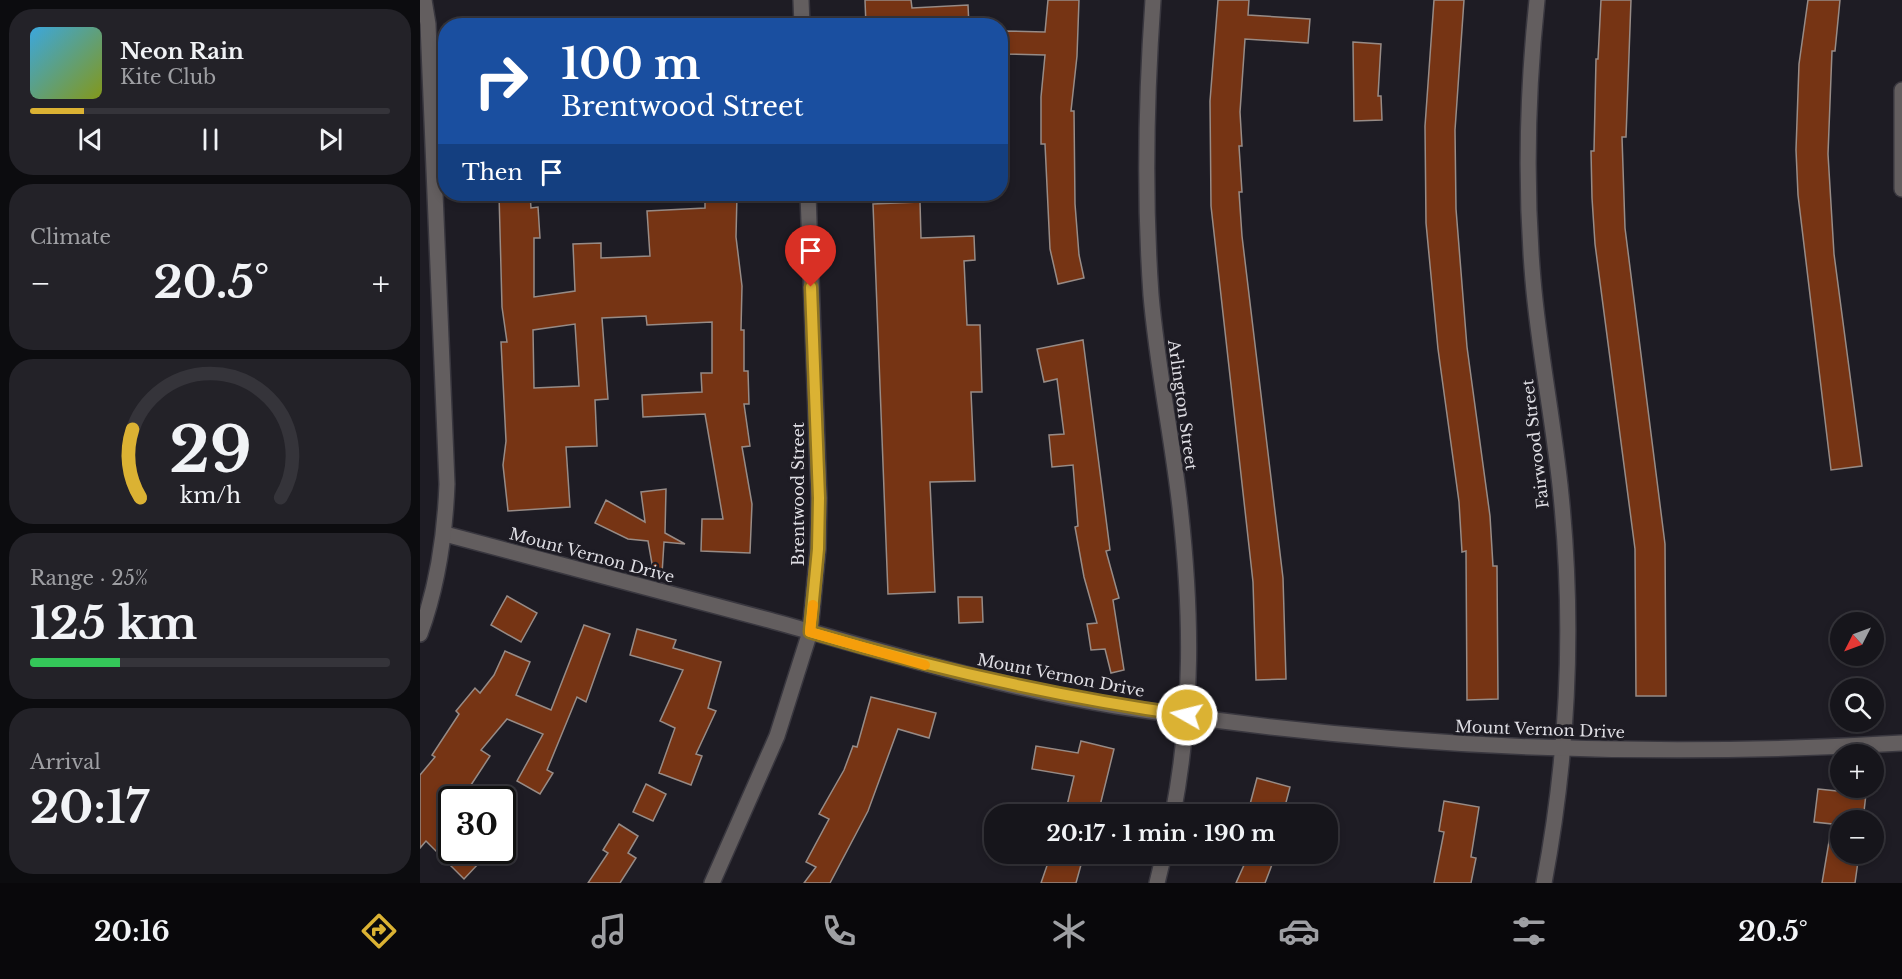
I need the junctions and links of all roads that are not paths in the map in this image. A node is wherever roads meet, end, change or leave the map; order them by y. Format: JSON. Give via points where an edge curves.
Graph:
{"nodes":[{"id":1,"x":424,"y":0,"type":"edge"},
{"id":2,"x":801,"y":0,"type":"edge"},
{"id":3,"x":1153,"y":0,"type":"edge"},
{"id":4,"x":1537,"y":0,"type":"edge"},
{"id":5,"x":802,"y":18,"type":"edge"},
{"id":6,"x":1902,"y":90,"type":"edge"},
{"id":7,"x":1902,"y":189,"type":"edge"},
{"id":8,"x":808,"y":201,"type":"edge"},
{"id":9,"x":445,"y":534,"type":"junction"},
{"id":10,"x":810,"y":632,"type":"junction"},
{"id":11,"x":420,"y":634,"type":"edge"},
{"id":12,"x":1187,"y":715,"type":"junction"},
{"id":13,"x":1902,"y":743,"type":"edge"},
{"id":14,"x":1563,"y":750,"type":"junction"},
{"id":15,"x":1174,"y":804,"type":"edge"},
{"id":16,"x":1161,"y":864,"type":"edge"},
{"id":17,"x":712,"y":883,"type":"edge"},
{"id":18,"x":1156,"y":883,"type":"edge"},
{"id":19,"x":1544,"y":883,"type":"edge"}],
"edges":[{"from":1,"to":9,"type":"street","via":[[447,472]]},
{"from":2,"to":5,"type":"street"},
{"from":3,"to":12,"type":"street","name":"Arlington Street","via":[[1145,183],[1152,307],[1187,578]]},
{"from":4,"to":14,"type":"street","name":"Fairwood Street","via":[[1530,70],[1528,205],[1533,282],[1561,497],[1567,663]]},
{"from":6,"to":7,"type":"street"},
{"from":8,"to":10,"type":"street","name":"Brentwood Street","via":[[819,498]]},
{"from":9,"to":10,"type":"street","name":"Mount Vernon Drive"},
{"from":9,"to":11,"type":"street"},
{"from":10,"to":12,"type":"street","name":"Mount Vernon Drive","via":[[1007,685]]},
{"from":10,"to":17,"type":"street","name":"Brentwood Street","via":[[777,736]]},
{"from":12,"to":14,"type":"street","name":"Mount Vernon Drive","via":[[1381,739]]},
{"from":12,"to":15,"type":"street","name":"Arlington Street"},
{"from":13,"to":14,"type":"street","name":"Mount Vernon Drive"},
{"from":14,"to":19,"type":"street","name":"Fairwood Street"},
{"from":16,"to":18,"type":"street"}]}
